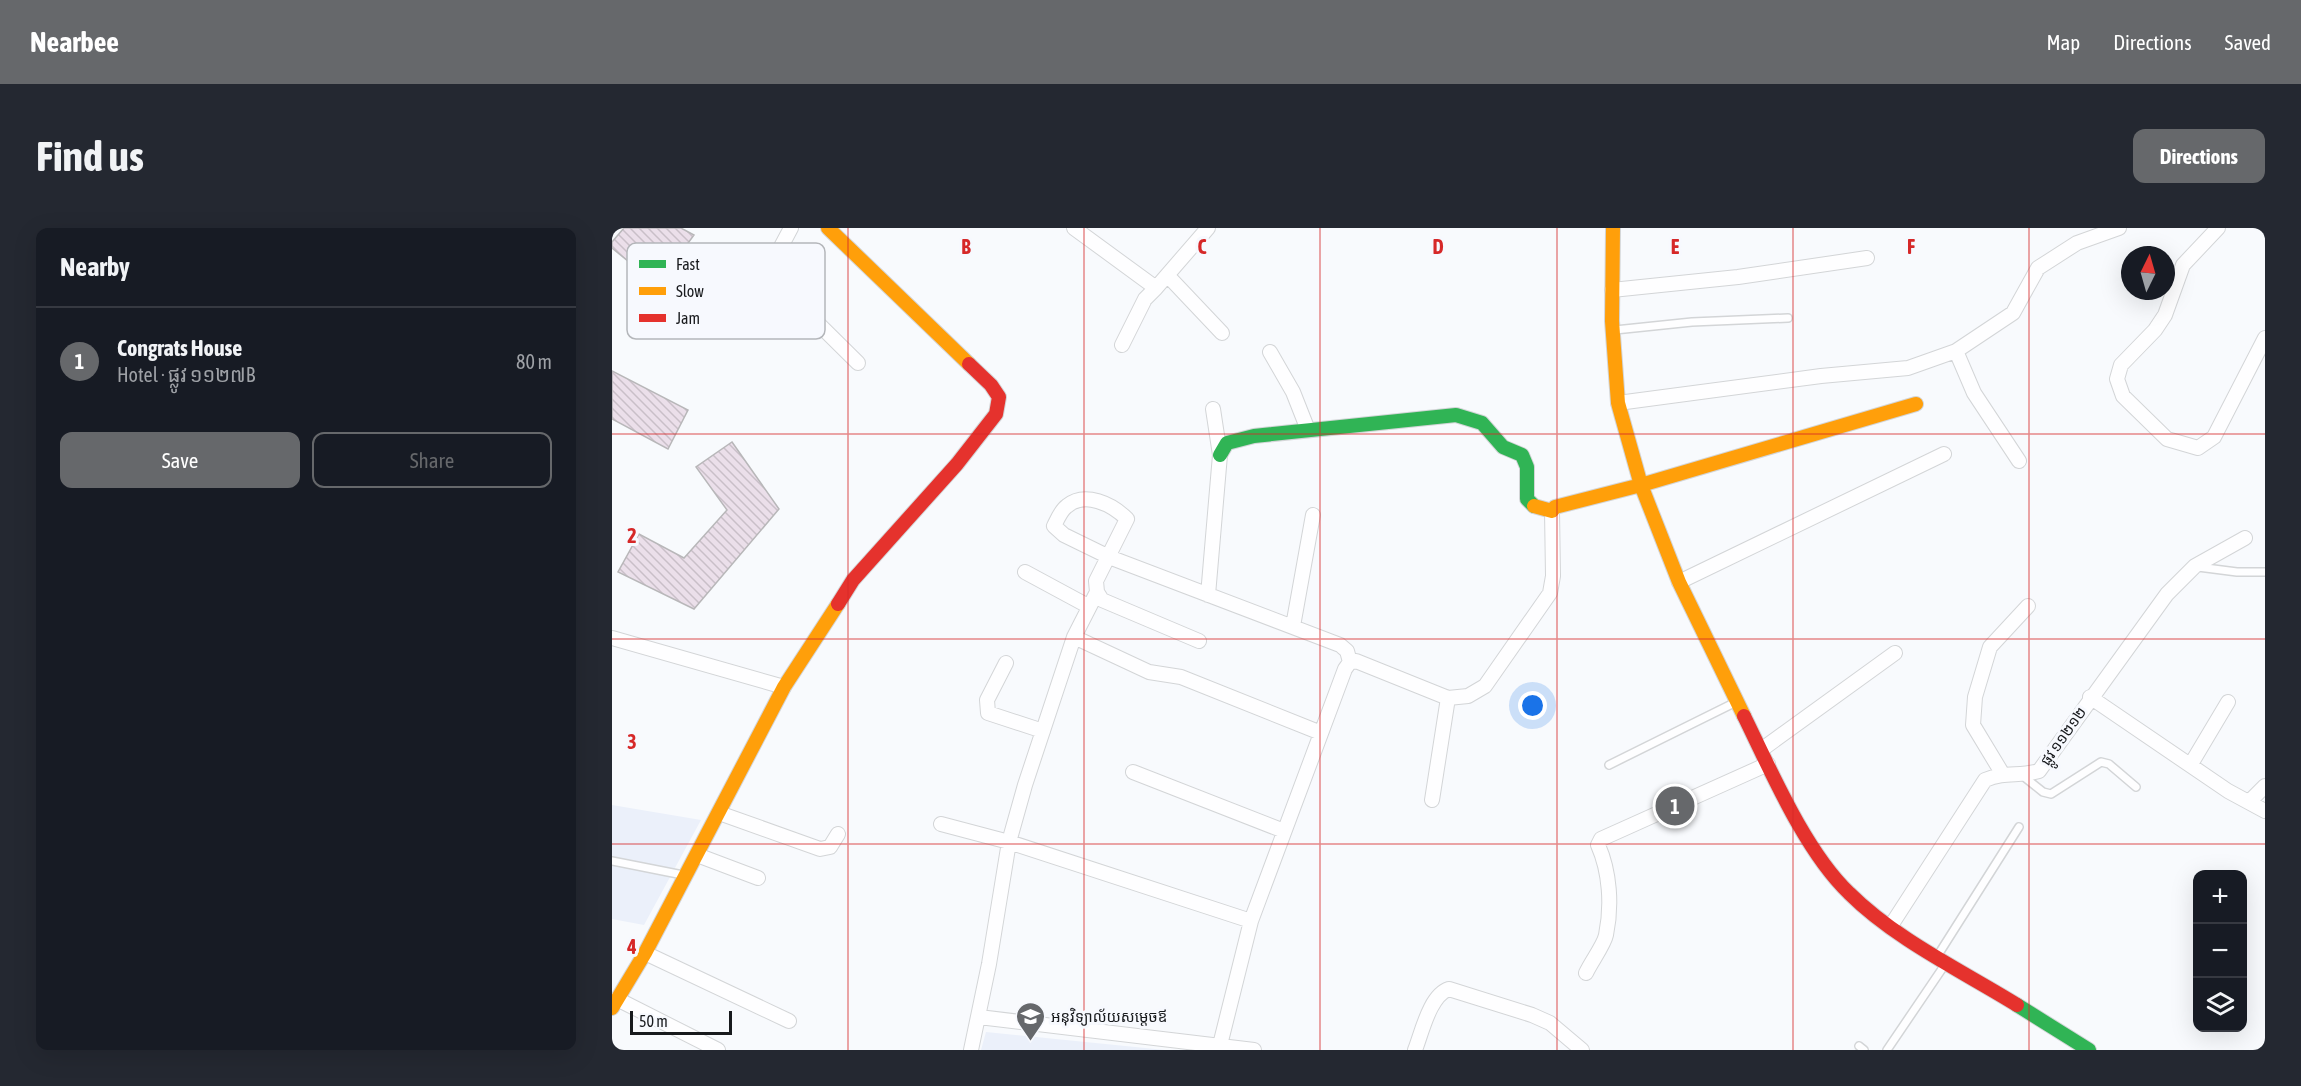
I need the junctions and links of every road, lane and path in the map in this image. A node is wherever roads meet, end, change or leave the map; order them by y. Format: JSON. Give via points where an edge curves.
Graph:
{"nodes":[{"id":1,"x":791,"y":228,"type":"edge"},
{"id":2,"x":828,"y":228,"type":"edge"},
{"id":3,"x":1074,"y":228,"type":"edge"},
{"id":4,"x":1208,"y":228,"type":"edge"},
{"id":5,"x":1613,"y":228,"type":"edge"},
{"id":6,"x":2119,"y":228,"type":"edge"},
{"id":7,"x":2218,"y":228,"type":"edge"},
{"id":8,"x":783,"y":243,"type":"edge"},
{"id":9,"x":1866,"y":258,"type":"dead end"},
{"id":10,"x":1168,"y":276,"type":"junction"},
{"id":11,"x":1156,"y":288,"type":"junction"},
{"id":12,"x":1612,"y":290,"type":"junction"},
{"id":13,"x":1788,"y":318,"type":"dead end"},
{"id":14,"x":825,"y":330,"type":"edge"},
{"id":15,"x":1612,"y":330,"type":"junction"},
{"id":16,"x":1222,"y":333,"type":"dead end"},
{"id":17,"x":2265,"y":338,"type":"edge"},
{"id":18,"x":1122,"y":345,"type":"dead end"},
{"id":19,"x":1956,"y":351,"type":"junction"},
{"id":20,"x":1270,"y":352,"type":"dead end"},
{"id":21,"x":858,"y":363,"type":"dead end"},
{"id":22,"x":1618,"y":403,"type":"junction"},
{"id":23,"x":1916,"y":404,"type":"dead end"},
{"id":24,"x":1213,"y":409,"type":"dead end"},
{"id":25,"x":1308,"y":430,"type":"junction"},
{"id":26,"x":1944,"y":454,"type":"dead end"},
{"id":27,"x":1220,"y":455,"type":"junction"},
{"id":28,"x":2019,"y":461,"type":"dead end"},
{"id":29,"x":1641,"y":485,"type":"junction"},
{"id":30,"x":1552,"y":512,"type":"junction"},
{"id":31,"x":1313,"y":515,"type":"dead end"},
{"id":32,"x":2244,"y":537,"type":"dead end"},
{"id":33,"x":1109,"y":558,"type":"junction"},
{"id":34,"x":2195,"y":566,"type":"junction"},
{"id":35,"x":1025,"y":572,"type":"dead end"},
{"id":36,"x":2265,"y":572,"type":"edge"},
{"id":37,"x":1679,"y":582,"type":"junction"},
{"id":38,"x":1096,"y":592,"type":"junction"},
{"id":39,"x":1208,"y":595,"type":"junction"},
{"id":40,"x":1088,"y":606,"type":"junction"},
{"id":41,"x":2028,"y":606,"type":"dead end"},
{"id":42,"x":1293,"y":626,"type":"junction"},
{"id":43,"x":1074,"y":637,"type":"junction"},
{"id":44,"x":612,"y":638,"type":"edge"},
{"id":45,"x":1199,"y":641,"type":"dead end"},
{"id":46,"x":1895,"y":653,"type":"dead end"},
{"id":47,"x":1350,"y":662,"type":"junction"},
{"id":48,"x":1006,"y":663,"type":"dead end"},
{"id":49,"x":784,"y":687,"type":"junction"},
{"id":50,"x":2090,"y":697,"type":"junction"},
{"id":51,"x":1448,"y":698,"type":"junction"},
{"id":52,"x":1738,"y":700,"type":"junction"},
{"id":53,"x":2228,"y":702,"type":"dead end"},
{"id":54,"x":1043,"y":731,"type":"junction"},
{"id":55,"x":1321,"y":733,"type":"junction"},
{"id":56,"x":1761,"y":750,"type":"junction"},
{"id":57,"x":1768,"y":764,"type":"junction"},
{"id":58,"x":2191,"y":764,"type":"junction"},
{"id":59,"x":1609,"y":765,"type":"dead end"},
{"id":60,"x":1133,"y":772,"type":"dead end"},
{"id":61,"x":2002,"y":773,"type":"junction"},
{"id":62,"x":2023,"y":776,"type":"junction"},
{"id":63,"x":2265,"y":786,"type":"edge"},
{"id":64,"x":2136,"y":787,"type":"dead end"},
{"id":65,"x":1432,"y":801,"type":"dead end"},
{"id":66,"x":2249,"y":802,"type":"junction"},
{"id":67,"x":2265,"y":811,"type":"edge"},
{"id":68,"x":719,"y":813,"type":"junction"},
{"id":69,"x":941,"y":824,"type":"dead end"},
{"id":70,"x":2019,"y":827,"type":"dead end"},
{"id":71,"x":1284,"y":831,"type":"junction"},
{"id":72,"x":838,"y":834,"type":"dead end"},
{"id":73,"x":1009,"y":842,"type":"junction"},
{"id":74,"x":697,"y":855,"type":"junction"},
{"id":75,"x":612,"y":861,"type":"edge"},
{"id":76,"x":686,"y":876,"type":"junction"},
{"id":77,"x":758,"y":878,"type":"dead end"},
{"id":78,"x":1251,"y":921,"type":"junction"},
{"id":79,"x":1890,"y":927,"type":"junction"},
{"id":80,"x":645,"y":953,"type":"junction"},
{"id":81,"x":1943,"y":958,"type":"junction"},
{"id":82,"x":1586,"y":973,"type":"dead end"},
{"id":83,"x":615,"y":1004,"type":"edge"},
{"id":84,"x":979,"y":1017,"type":"junction"},
{"id":85,"x":789,"y":1022,"type":"dead end"},
{"id":86,"x":1220,"y":1045,"type":"junction"},
{"id":87,"x":718,"y":1050,"type":"edge"},
{"id":88,"x":971,"y":1050,"type":"edge"},
{"id":89,"x":1254,"y":1050,"type":"edge"},
{"id":90,"x":1415,"y":1050,"type":"edge"},
{"id":91,"x":1581,"y":1050,"type":"edge"},
{"id":92,"x":1887,"y":1050,"type":"edge"},
{"id":93,"x":2090,"y":1050,"type":"edge"}],
"edges":[{"from":1,"to":8,"type":"street"},
{"from":2,"to":49,"type":"street","via":[[999,397],[996,414],[957,464],[853,580]]},
{"from":3,"to":11,"type":"street"},
{"from":4,"to":10,"type":"street"},
{"from":5,"to":12,"type":"street"},
{"from":6,"to":19,"type":"street","via":[[2077,243],[2038,268],[2013,313]]},
{"from":7,"to":17,"type":"street","via":[[2183,265],[2165,315],[2155,330],[2121,365],[2117,379],[2123,396],[2167,439],[2198,448],[2214,437]]},
{"from":9,"to":12,"type":"street"},
{"from":10,"to":11,"type":"street"},
{"from":10,"to":16,"type":"street"},
{"from":11,"to":18,"type":"street","via":[[1145,299]]},
{"from":12,"to":15,"type":"street"},
{"from":13,"to":15,"type":"lane"},
{"from":14,"to":21,"type":"street"},
{"from":15,"to":22,"type":"street"},
{"from":19,"to":22,"type":"street","via":[[1908,368]]},
{"from":19,"to":28,"type":"street","via":[[1974,393]]},
{"from":20,"to":25,"type":"street","via":[[1293,392]]},
{"from":22,"to":29,"type":"street"},
{"from":23,"to":29,"type":"street"},
{"from":24,"to":27,"type":"street"},
{"from":25,"to":27,"type":"street","via":[[1239,438],[1227,443]]},
{"from":25,"to":30,"type":"street","via":[[1456,415],[1476,418],[1501,446],[1521,454],[1525,461],[1526,500],[1532,507]]},
{"from":26,"to":37,"type":"street"},
{"from":27,"to":39,"type":"street"},
{"from":29,"to":30,"type":"street","via":[[1555,507]]},
{"from":29,"to":37,"type":"street"},
{"from":30,"to":51,"type":"street","via":[[1550,593],[1485,686],[1468,696]]},
{"from":31,"to":42,"type":"street"},
{"from":32,"to":34,"type":"street","name":"ផ្លូវ ១១២១២"},
{"from":33,"to":33,"type":"street","via":[[1054,526],[1065,507],[1081,498],[1095,500],[1119,511],[1126,519]]},
{"from":33,"to":38,"type":"street","via":[[1096,581]]},
{"from":33,"to":39,"type":"street"},
{"from":34,"to":36,"type":"lane"},
{"from":34,"to":50,"type":"street","name":"ផ្លូវ ១១២១២","via":[[2167,594]]},
{"from":35,"to":40,"type":"street"},
{"from":37,"to":52,"type":"street"},
{"from":38,"to":40,"type":"street"},
{"from":38,"to":45,"type":"street","via":[[1102,600]]},
{"from":39,"to":42,"type":"street"},
{"from":40,"to":43,"type":"street"},
{"from":41,"to":61,"type":"street","via":[[1990,647],[1975,697],[1973,725]]},
{"from":42,"to":47,"type":"street","via":[[1340,645]]},
{"from":43,"to":54,"type":"street"},
{"from":43,"to":55,"type":"street","via":[[1149,672],[1181,677]]},
{"from":44,"to":49,"type":"street"},
{"from":46,"to":56,"type":"street"},
{"from":47,"to":51,"type":"street","via":[[1356,661]]},
{"from":47,"to":55,"type":"street"},
{"from":48,"to":54,"type":"street","via":[[987,700],[988,713]]},
{"from":49,"to":68,"type":"street"},
{"from":50,"to":58,"type":"street"},
{"from":50,"to":62,"type":"street","name":"ផ្លូវ ១១២១២","via":[[2039,771]]},
{"from":51,"to":65,"type":"street"},
{"from":52,"to":56,"type":"street"},
{"from":52,"to":59,"type":"lane"},
{"from":53,"to":58,"type":"street"},
{"from":54,"to":73,"type":"street"},
{"from":55,"to":71,"type":"street"},
{"from":56,"to":57,"type":"street"},
{"from":57,"to":79,"type":"street","via":[[1815,851],[1848,893]]},
{"from":57,"to":82,"type":"street","via":[[1601,839],[1598,845],[1606,863],[1608,885],[1606,937]]},
{"from":58,"to":66,"type":"street"},
{"from":60,"to":71,"type":"street"},
{"from":61,"to":62,"type":"street","name":"ផ្លូវ ១១២១២"},
{"from":61,"to":79,"type":"street","via":[[1985,780]]},
{"from":62,"to":64,"type":"lane","via":[[2051,794],[2101,762],[2109,764]]},
{"from":63,"to":66,"type":"street"},
{"from":66,"to":67,"type":"street"},
{"from":68,"to":72,"type":"street","via":[[820,849],[830,847]]},
{"from":68,"to":74,"type":"street"},
{"from":69,"to":73,"type":"street"},
{"from":70,"to":81,"type":"lane"},
{"from":71,"to":78,"type":"street"},
{"from":73,"to":78,"type":"street"},
{"from":73,"to":84,"type":"street"},
{"from":74,"to":76,"type":"street"},
{"from":74,"to":77,"type":"street"},
{"from":75,"to":76,"type":"lane"},
{"from":76,"to":80,"type":"street"},
{"from":78,"to":86,"type":"street"},
{"from":79,"to":81,"type":"street"},
{"from":80,"to":83,"type":"street"},
{"from":80,"to":85,"type":"street"},
{"from":81,"to":92,"type":"lane"},
{"from":81,"to":93,"type":"street"},
{"from":83,"to":87,"type":"street"},
{"from":84,"to":86,"type":"street"},
{"from":84,"to":88,"type":"street"},
{"from":86,"to":89,"type":"street"},
{"from":90,"to":91,"type":"street","via":[[1436,999],[1449,989],[1550,1023]]}]}
